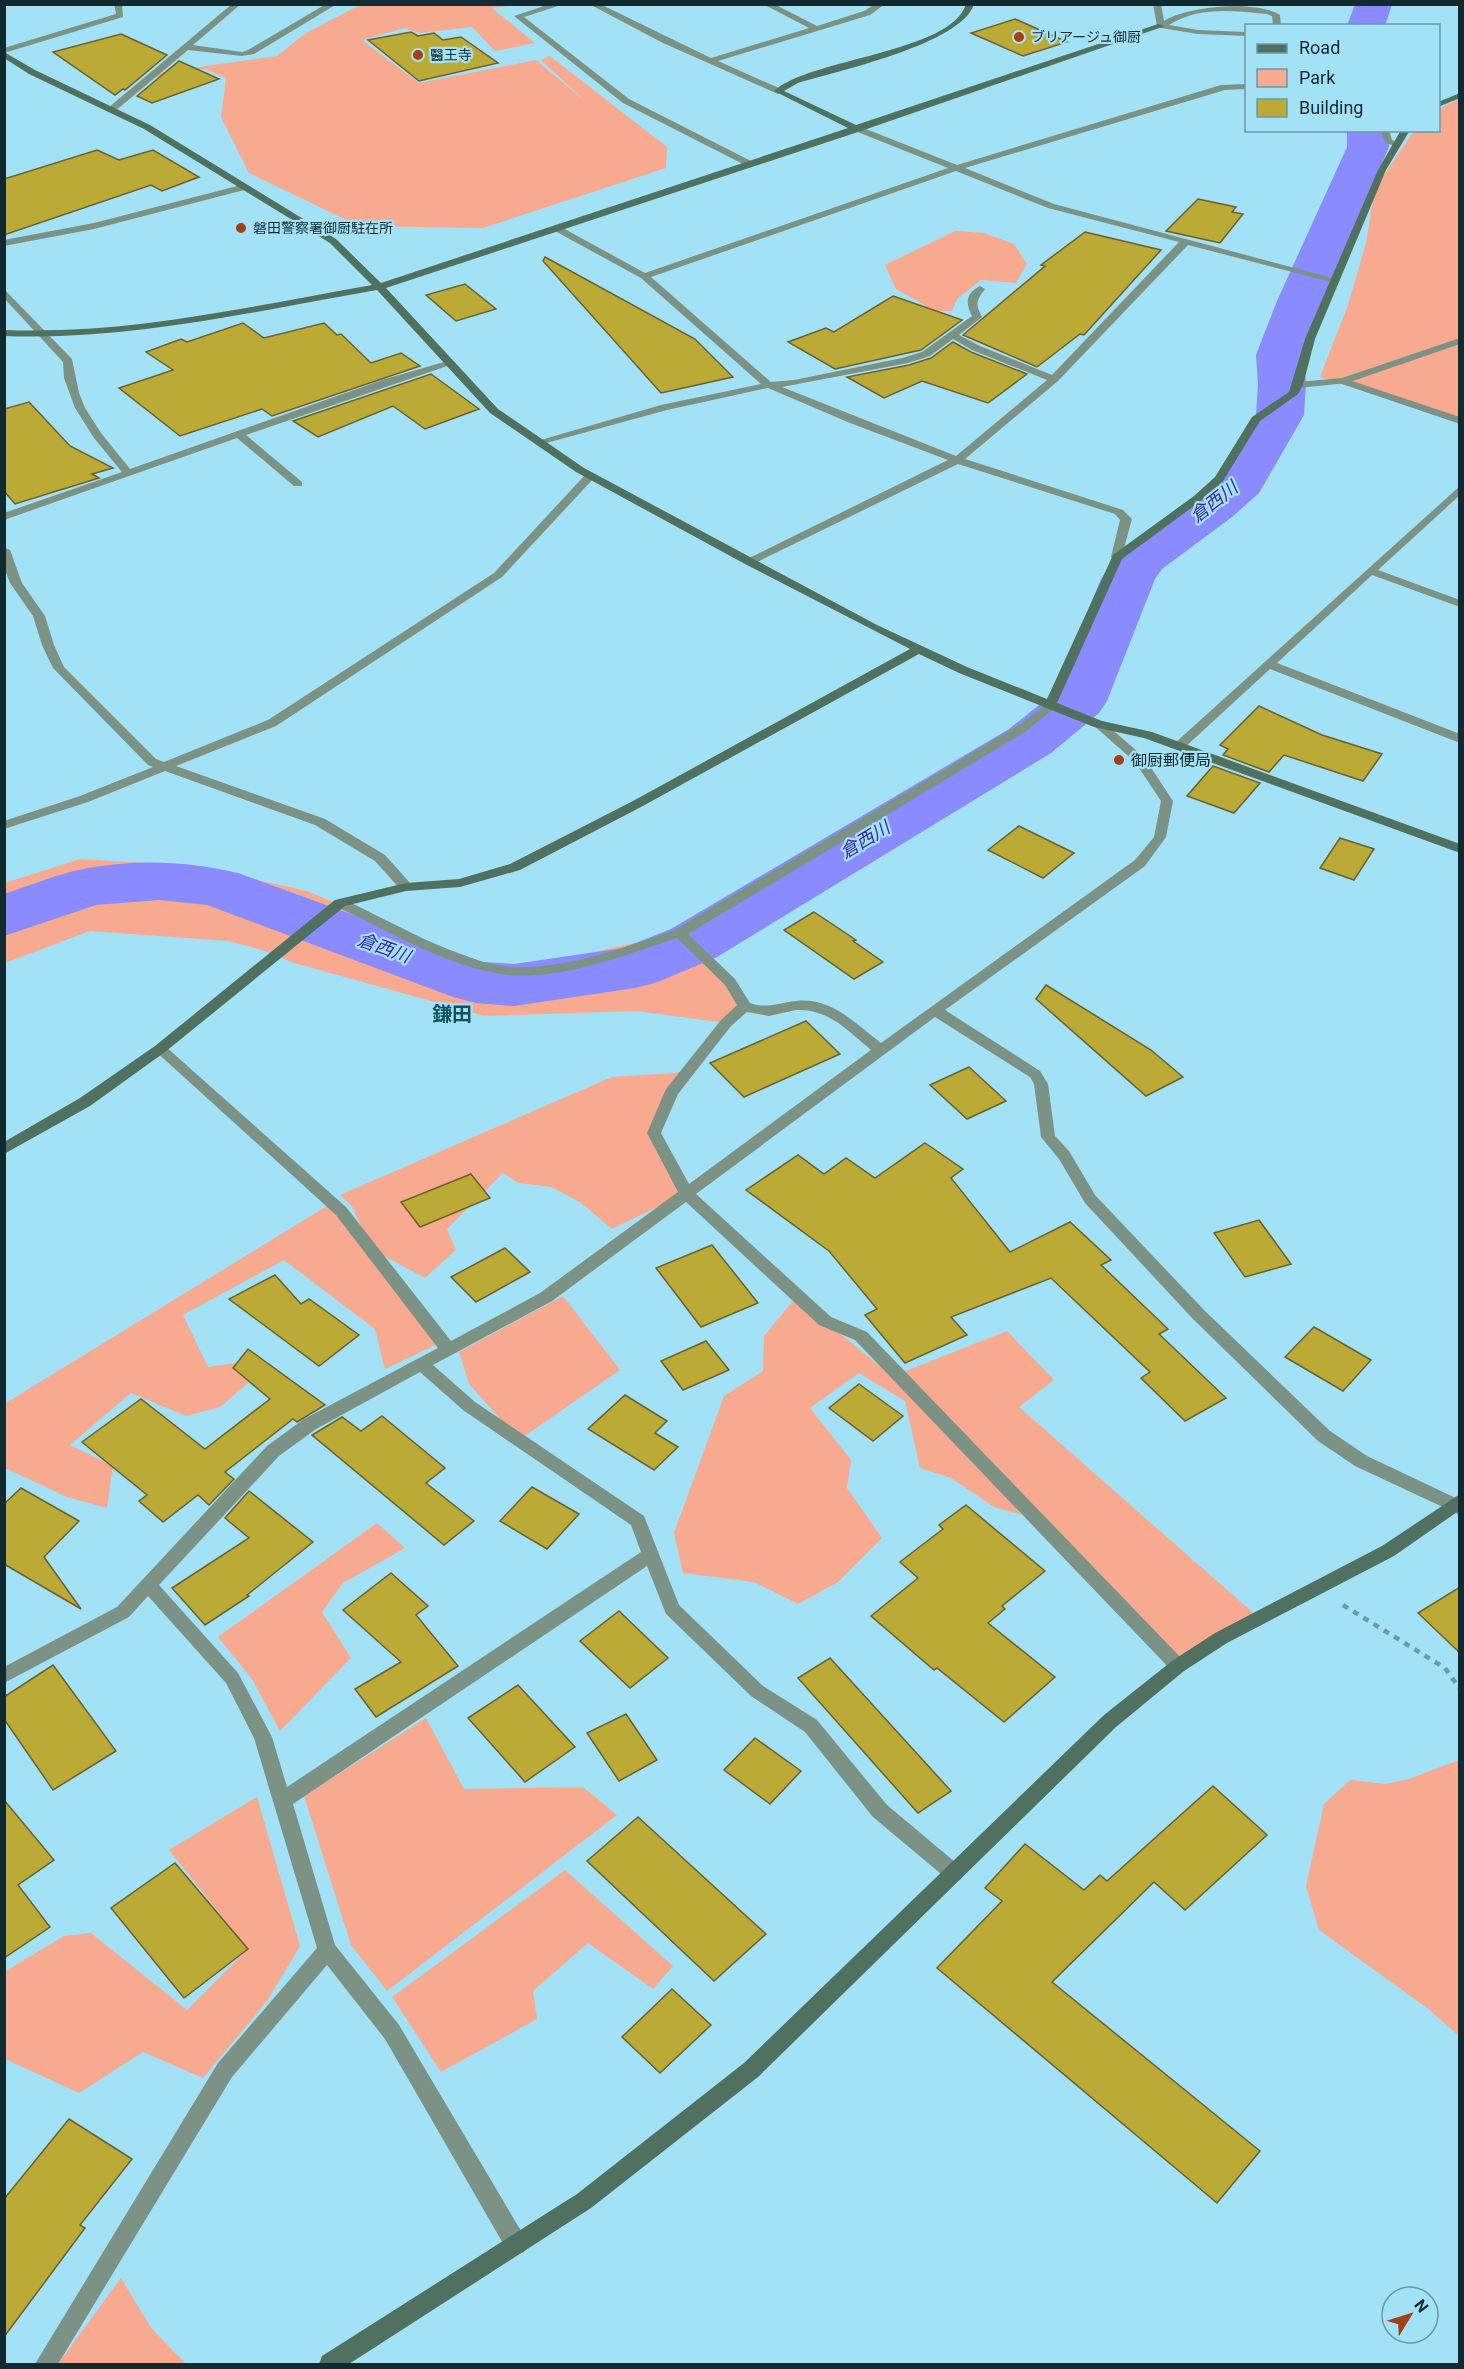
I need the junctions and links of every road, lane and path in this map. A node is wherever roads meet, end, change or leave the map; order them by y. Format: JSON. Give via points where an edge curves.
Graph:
{"nodes":[{"id":1,"x":118,"y":4,"type":"edge"},
{"id":2,"x":237,"y":4,"type":"edge"},
{"id":3,"x":333,"y":4,"type":"edge"},
{"id":4,"x":560,"y":4,"type":"edge"},
{"id":5,"x":593,"y":4,"type":"edge"},
{"id":6,"x":766,"y":4,"type":"edge"},
{"id":7,"x":881,"y":4,"type":"edge"},
{"id":8,"x":970,"y":4,"type":"edge"},
{"id":9,"x":1157,"y":4,"type":"edge"},
{"id":10,"x":1192,"y":4,"type":"edge"},
{"id":11,"x":1202,"y":8,"type":"junction"},
{"id":12,"x":1277,"y":24,"type":"edge"},
{"id":13,"x":1161,"y":26,"type":"junction"},
{"id":14,"x":817,"y":28,"type":"junction"},
{"id":15,"x":1245,"y":34,"type":"edge"},
{"id":16,"x":186,"y":47,"type":"junction"},
{"id":17,"x":4,"y":52,"type":"edge"},
{"id":18,"x":711,"y":62,"type":"junction"},
{"id":19,"x":1245,"y":87,"type":"edge"},
{"id":20,"x":778,"y":91,"type":"junction"},
{"id":21,"x":1460,"y":95,"type":"edge"},
{"id":22,"x":1440,"y":104,"type":"edge"},
{"id":23,"x":111,"y":110,"type":"junction"},
{"id":24,"x":858,"y":129,"type":"junction"},
{"id":25,"x":1386,"y":132,"type":"edge"},
{"id":26,"x":1405,"y":132,"type":"edge"},
{"id":27,"x":1396,"y":145,"type":"junction"},
{"id":28,"x":748,"y":163,"type":"junction"},
{"id":29,"x":957,"y":168,"type":"junction"},
{"id":30,"x":245,"y":188,"type":"junction"},
{"id":31,"x":558,"y":229,"type":"junction"},
{"id":32,"x":1185,"y":242,"type":"junction"},
{"id":33,"x":4,"y":243,"type":"edge"},
{"id":34,"x":644,"y":276,"type":"junction"},
{"id":35,"x":1335,"y":280,"type":"junction"},
{"id":36,"x":379,"y":288,"type":"junction"},
{"id":37,"x":980,"y":289,"type":"dead end"},
{"id":38,"x":4,"y":292,"type":"edge"},
{"id":39,"x":4,"y":333,"type":"edge"},
{"id":40,"x":44,"y":333,"type":"junction"},
{"id":41,"x":952,"y":335,"type":"junction"},
{"id":42,"x":1460,"y":341,"type":"edge"},
{"id":43,"x":451,"y":363,"type":"junction"},
{"id":44,"x":1054,"y":379,"type":"junction"},
{"id":45,"x":1343,"y":381,"type":"junction"},
{"id":46,"x":769,"y":384,"type":"junction"},
{"id":47,"x":1298,"y":385,"type":"junction"},
{"id":48,"x":1460,"y":420,"type":"edge"},
{"id":49,"x":239,"y":435,"type":"junction"},
{"id":50,"x":539,"y":442,"type":"junction"},
{"id":51,"x":957,"y":460,"type":"junction"},
{"id":52,"x":129,"y":474,"type":"junction"},
{"id":53,"x":590,"y":476,"type":"junction"},
{"id":54,"x":298,"y":484,"type":"dead end"},
{"id":55,"x":1460,"y":489,"type":"edge"},
{"id":56,"x":1455,"y":500,"type":"edge"},
{"id":57,"x":4,"y":517,"type":"edge"},
{"id":58,"x":4,"y":550,"type":"edge"},
{"id":59,"x":1117,"y":557,"type":"junction"},
{"id":60,"x":749,"y":562,"type":"junction"},
{"id":61,"x":1371,"y":571,"type":"junction"},
{"id":62,"x":1460,"y":604,"type":"edge"},
{"id":63,"x":919,"y":649,"type":"junction"},
{"id":64,"x":1269,"y":664,"type":"junction"},
{"id":65,"x":1050,"y":706,"type":"junction"},
{"id":66,"x":1098,"y":724,"type":"junction"},
{"id":67,"x":1460,"y":739,"type":"edge"},
{"id":68,"x":1179,"y":746,"type":"junction"},
{"id":69,"x":165,"y":767,"type":"junction"},
{"id":70,"x":4,"y":825,"type":"edge"},
{"id":71,"x":1460,"y":849,"type":"edge"},
{"id":72,"x":406,"y":887,"type":"junction"},
{"id":73,"x":340,"y":903,"type":"junction"},
{"id":74,"x":679,"y":933,"type":"junction"},
{"id":75,"x":746,"y":1006,"type":"junction"},
{"id":76,"x":935,"y":1010,"type":"junction"},
{"id":77,"x":160,"y":1049,"type":"junction"},
{"id":78,"x":880,"y":1050,"type":"junction"},
{"id":79,"x":4,"y":1149,"type":"edge"},
{"id":80,"x":686,"y":1193,"type":"junction"},
{"id":81,"x":448,"y":1349,"type":"junction"},
{"id":82,"x":421,"y":1364,"type":"junction"},
{"id":83,"x":1458,"y":1506,"type":"edge"},
{"id":84,"x":651,"y":1554,"type":"junction"},
{"id":85,"x":149,"y":1585,"type":"junction"},
{"id":86,"x":1317,"y":1589,"type":"junction"},
{"id":87,"x":1178,"y":1666,"type":"junction"},
{"id":88,"x":4,"y":1676,"type":"edge"},
{"id":89,"x":1460,"y":1689,"type":"edge"},
{"id":90,"x":282,"y":1801,"type":"junction"},
{"id":91,"x":954,"y":1873,"type":"junction"},
{"id":92,"x":327,"y":1950,"type":"junction"},
{"id":93,"x":516,"y":2244,"type":"junction"},
{"id":94,"x":46,"y":2364,"type":"edge"},
{"id":95,"x":330,"y":2364,"type":"edge"}],
"edges":[{"from":1,"to":17,"type":"street","via":[[120,15]]},
{"from":2,"to":16,"type":"street"},
{"from":3,"to":16,"type":"street","via":[[251,52]]},
{"from":4,"to":28,"type":"street","via":[[518,16],[626,101]]},
{"from":5,"to":18,"type":"street"},
{"from":6,"to":14,"type":"street"},
{"from":7,"to":14,"type":"street","via":[[867,13]]},
{"from":8,"to":20,"type":"street","via":[[967,15],[944,32],[795,81]]},
{"from":9,"to":13,"type":"street"},
{"from":10,"to":11,"type":"street"},
{"from":11,"to":12,"type":"street","via":[[1268,12],[1276,15]]},
{"from":11,"to":13,"type":"street","via":[[1186,11]]},
{"from":13,"to":15,"type":"street"},
{"from":13,"to":24,"type":"street"},
{"from":14,"to":18,"type":"street"},
{"from":16,"to":23,"type":"street"},
{"from":17,"to":23,"type":"street","via":[[32,72]]},
{"from":18,"to":20,"type":"street"},
{"from":19,"to":29,"type":"street","via":[[1224,87]]},
{"from":20,"to":24,"type":"street"},
{"from":21,"to":22,"type":"street"},
{"from":23,"to":30,"type":"street","via":[[147,127]]},
{"from":24,"to":28,"type":"street"},
{"from":24,"to":29,"type":"street"},
{"from":25,"to":27,"type":"street","via":[[1388,141]]},
{"from":26,"to":27,"type":"street"},
{"from":27,"to":35,"type":"street"},
{"from":28,"to":31,"type":"street"},
{"from":29,"to":32,"type":"street","via":[[1051,206]]},
{"from":29,"to":34,"type":"street"},
{"from":30,"to":33,"type":"street","via":[[94,226]]},
{"from":30,"to":36,"type":"street","via":[[333,240]]},
{"from":31,"to":34,"type":"street"},
{"from":31,"to":36,"type":"street"},
{"from":32,"to":35,"type":"street"},
{"from":32,"to":44,"type":"street"},
{"from":34,"to":46,"type":"street"},
{"from":35,"to":47,"type":"street","via":[[1310,339]]},
{"from":36,"to":40,"type":"street","via":[[151,326]]},
{"from":36,"to":43,"type":"street"},
{"from":37,"to":41,"type":"street","via":[[971,305],[977,317]]},
{"from":38,"to":40,"type":"street"},
{"from":39,"to":40,"type":"street"},
{"from":40,"to":52,"type":"street","via":[[68,361],[68,376],[83,417]]},
{"from":41,"to":44,"type":"street"},
{"from":41,"to":46,"type":"street","via":[[926,354],[904,361],[794,383]]},
{"from":42,"to":45,"type":"street"},
{"from":43,"to":49,"type":"street"},
{"from":43,"to":50,"type":"street","via":[[494,411]]},
{"from":44,"to":51,"type":"street"},
{"from":45,"to":47,"type":"street"},
{"from":45,"to":48,"type":"street"},
{"from":46,"to":50,"type":"street","via":[[665,407]]},
{"from":46,"to":51,"type":"street"},
{"from":47,"to":59,"type":"street","via":[[1293,393],[1256,419],[1219,479]]},
{"from":49,"to":52,"type":"street"},
{"from":49,"to":54,"type":"street"},
{"from":50,"to":53,"type":"street"},
{"from":51,"to":59,"type":"street","via":[[1119,512],[1126,519]]},
{"from":51,"to":60,"type":"street"},
{"from":52,"to":57,"type":"street"},
{"from":53,"to":60,"type":"street"},
{"from":53,"to":69,"type":"street","via":[[498,575],[272,723]]},
{"from":55,"to":56,"type":"street"},
{"from":56,"to":61,"type":"street"},
{"from":58,"to":69,"type":"street","via":[[16,583],[39,616],[59,668],[152,762]]},
{"from":59,"to":65,"type":"street"},
{"from":60,"to":63,"type":"street"},
{"from":61,"to":62,"type":"street"},
{"from":61,"to":64,"type":"street"},
{"from":63,"to":65,"type":"street"},
{"from":63,"to":72,"type":"street","via":[[515,867],[460,883]]},
{"from":64,"to":67,"type":"street"},
{"from":64,"to":68,"type":"street"},
{"from":65,"to":66,"type":"street"},
{"from":65,"to":74,"type":"street","via":[[1021,729]]},
{"from":66,"to":68,"type":"street"},
{"from":66,"to":76,"type":"street","via":[[1140,760],[1167,801],[1160,837],[1140,863]]},
{"from":68,"to":71,"type":"street"},
{"from":69,"to":70,"type":"street"},
{"from":69,"to":72,"type":"street","via":[[320,822],[380,858]]},
{"from":72,"to":73,"type":"street"},
{"from":73,"to":74,"type":"street","via":[[454,957],[509,971],[561,968]]},
{"from":73,"to":77,"type":"street"},
{"from":74,"to":75,"type":"street","via":[[730,982]]},
{"from":75,"to":78,"type":"street","via":[[761,1013],[806,1004],[827,1009]]},
{"from":75,"to":80,"type":"street","via":[[726,1023],[671,1092],[654,1133]]},
{"from":76,"to":78,"type":"street"},
{"from":76,"to":83,"type":"street","via":[[1035,1074],[1041,1084],[1048,1137],[1064,1155],[1090,1199],[1199,1315],[1324,1436],[1360,1461]]},
{"from":77,"to":79,"type":"street","via":[[85,1102]]},
{"from":77,"to":81,"type":"street","via":[[341,1211]]},
{"from":78,"to":80,"type":"street"},
{"from":80,"to":81,"type":"street","via":[[546,1297]]},
{"from":80,"to":87,"type":"street","via":[[825,1321],[861,1336]]},
{"from":81,"to":82,"type":"street"},
{"from":82,"to":84,"type":"street","via":[[469,1406],[638,1521]]},
{"from":82,"to":85,"type":"street","via":[[310,1424],[273,1451]]},
{"from":83,"to":86,"type":"street","via":[[1388,1551]]},
{"from":84,"to":90,"type":"street"},
{"from":84,"to":91,"type":"street","via":[[672,1609],[757,1692],[811,1726],[880,1811]]},
{"from":85,"to":88,"type":"street","via":[[123,1612]]},
{"from":85,"to":90,"type":"street","via":[[232,1678],[263,1737]]},
{"from":86,"to":87,"type":"street","via":[[1221,1638]]},
{"from":86,"to":89,"type":"path","via":[[1445,1668]]},
{"from":87,"to":91,"type":"street","via":[[1110,1721]]},
{"from":90,"to":92,"type":"street"},
{"from":91,"to":93,"type":"street","via":[[751,2070],[584,2201]]},
{"from":92,"to":93,"type":"street","via":[[392,2032]]},
{"from":92,"to":94,"type":"street","via":[[225,2070]]},
{"from":93,"to":95,"type":"street"}]}
